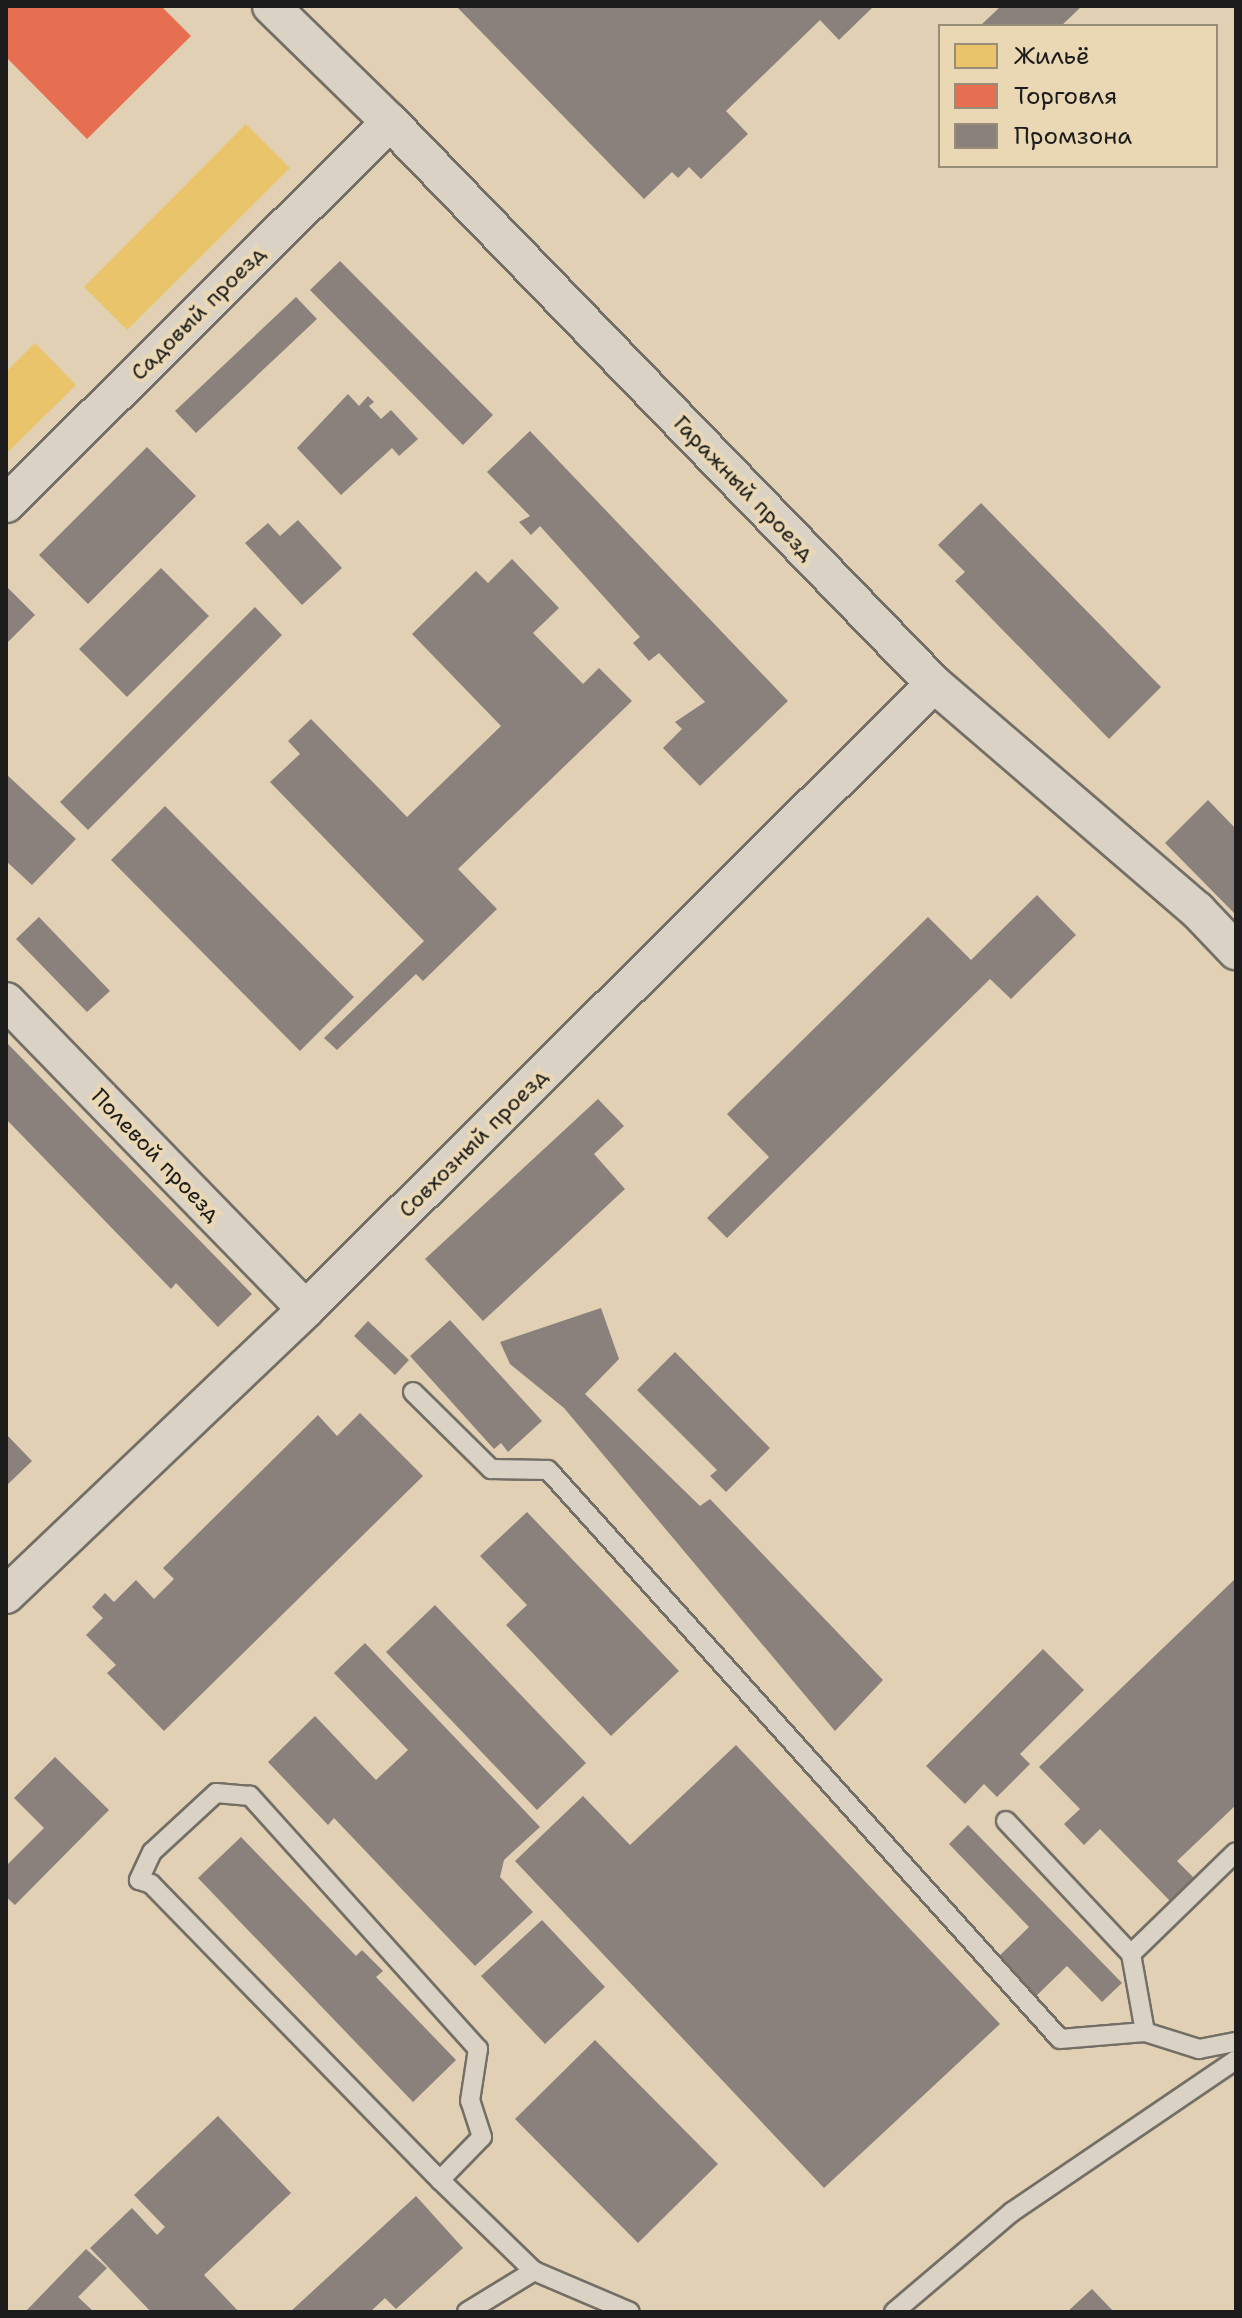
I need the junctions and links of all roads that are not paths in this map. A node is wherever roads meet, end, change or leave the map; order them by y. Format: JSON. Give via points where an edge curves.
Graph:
{"nodes":[{"id":1,"x":271,"y":6,"type":"edge"},
{"id":2,"x":390,"y":122,"type":"junction"},
{"id":3,"x":6,"y":504,"type":"edge"},
{"id":4,"x":934,"y":684,"type":"junction"},
{"id":5,"x":1236,"y":951,"type":"edge"},
{"id":6,"x":6,"y":1001,"type":"edge"},
{"id":7,"x":306,"y":1309,"type":"junction"},
{"id":8,"x":413,"y":1392,"type":"dead end"},
{"id":9,"x":6,"y":1595,"type":"edge"},
{"id":10,"x":1006,"y":1821,"type":"dead end"},
{"id":11,"x":1236,"y":1852,"type":"edge"},
{"id":12,"x":1131,"y":1954,"type":"junction"},
{"id":13,"x":1145,"y":2032,"type":"junction"},
{"id":14,"x":1236,"y":2042,"type":"edge"},
{"id":15,"x":1236,"y":2060,"type":"edge"},
{"id":16,"x":440,"y":2180,"type":"junction"},
{"id":17,"x":534,"y":2271,"type":"junction"},
{"id":18,"x":467,"y":2312,"type":"edge"},
{"id":19,"x":630,"y":2312,"type":"edge"},
{"id":20,"x":894,"y":2312,"type":"edge"}],
"edges":[{"from":1,"to":2,"type":"street","name":"Гаражный проезд"},
{"from":2,"to":3,"type":"street","name":"Садовый проезд"},
{"from":2,"to":4,"type":"street","name":"Гаражный проезд"},
{"from":4,"to":5,"type":"street","name":"Гаражный проезд","via":[[1197,910]]},
{"from":4,"to":7,"type":"street","name":"Совхозный проезд"},
{"from":6,"to":7,"type":"street","name":"Полевой проезд"},
{"from":7,"to":9,"type":"street","name":"Совхозный проезд"},
{"from":8,"to":13,"type":"lane","via":[[491,1469],[548,1470],[1060,2039]]},
{"from":10,"to":12,"type":"lane"},
{"from":11,"to":12,"type":"lane"},
{"from":12,"to":13,"type":"lane"},
{"from":13,"to":14,"type":"lane","via":[[1199,2049]]},
{"from":15,"to":20,"type":"lane","via":[[1012,2212]]},
{"from":16,"to":16,"type":"lane","via":[[151,1884],[139,1880],[152,1852],[216,1793],[250,1796],[478,2049],[470,2101],[482,2137]]},
{"from":16,"to":17,"type":"lane"},
{"from":17,"to":18,"type":"lane"},
{"from":17,"to":19,"type":"lane"}]}
